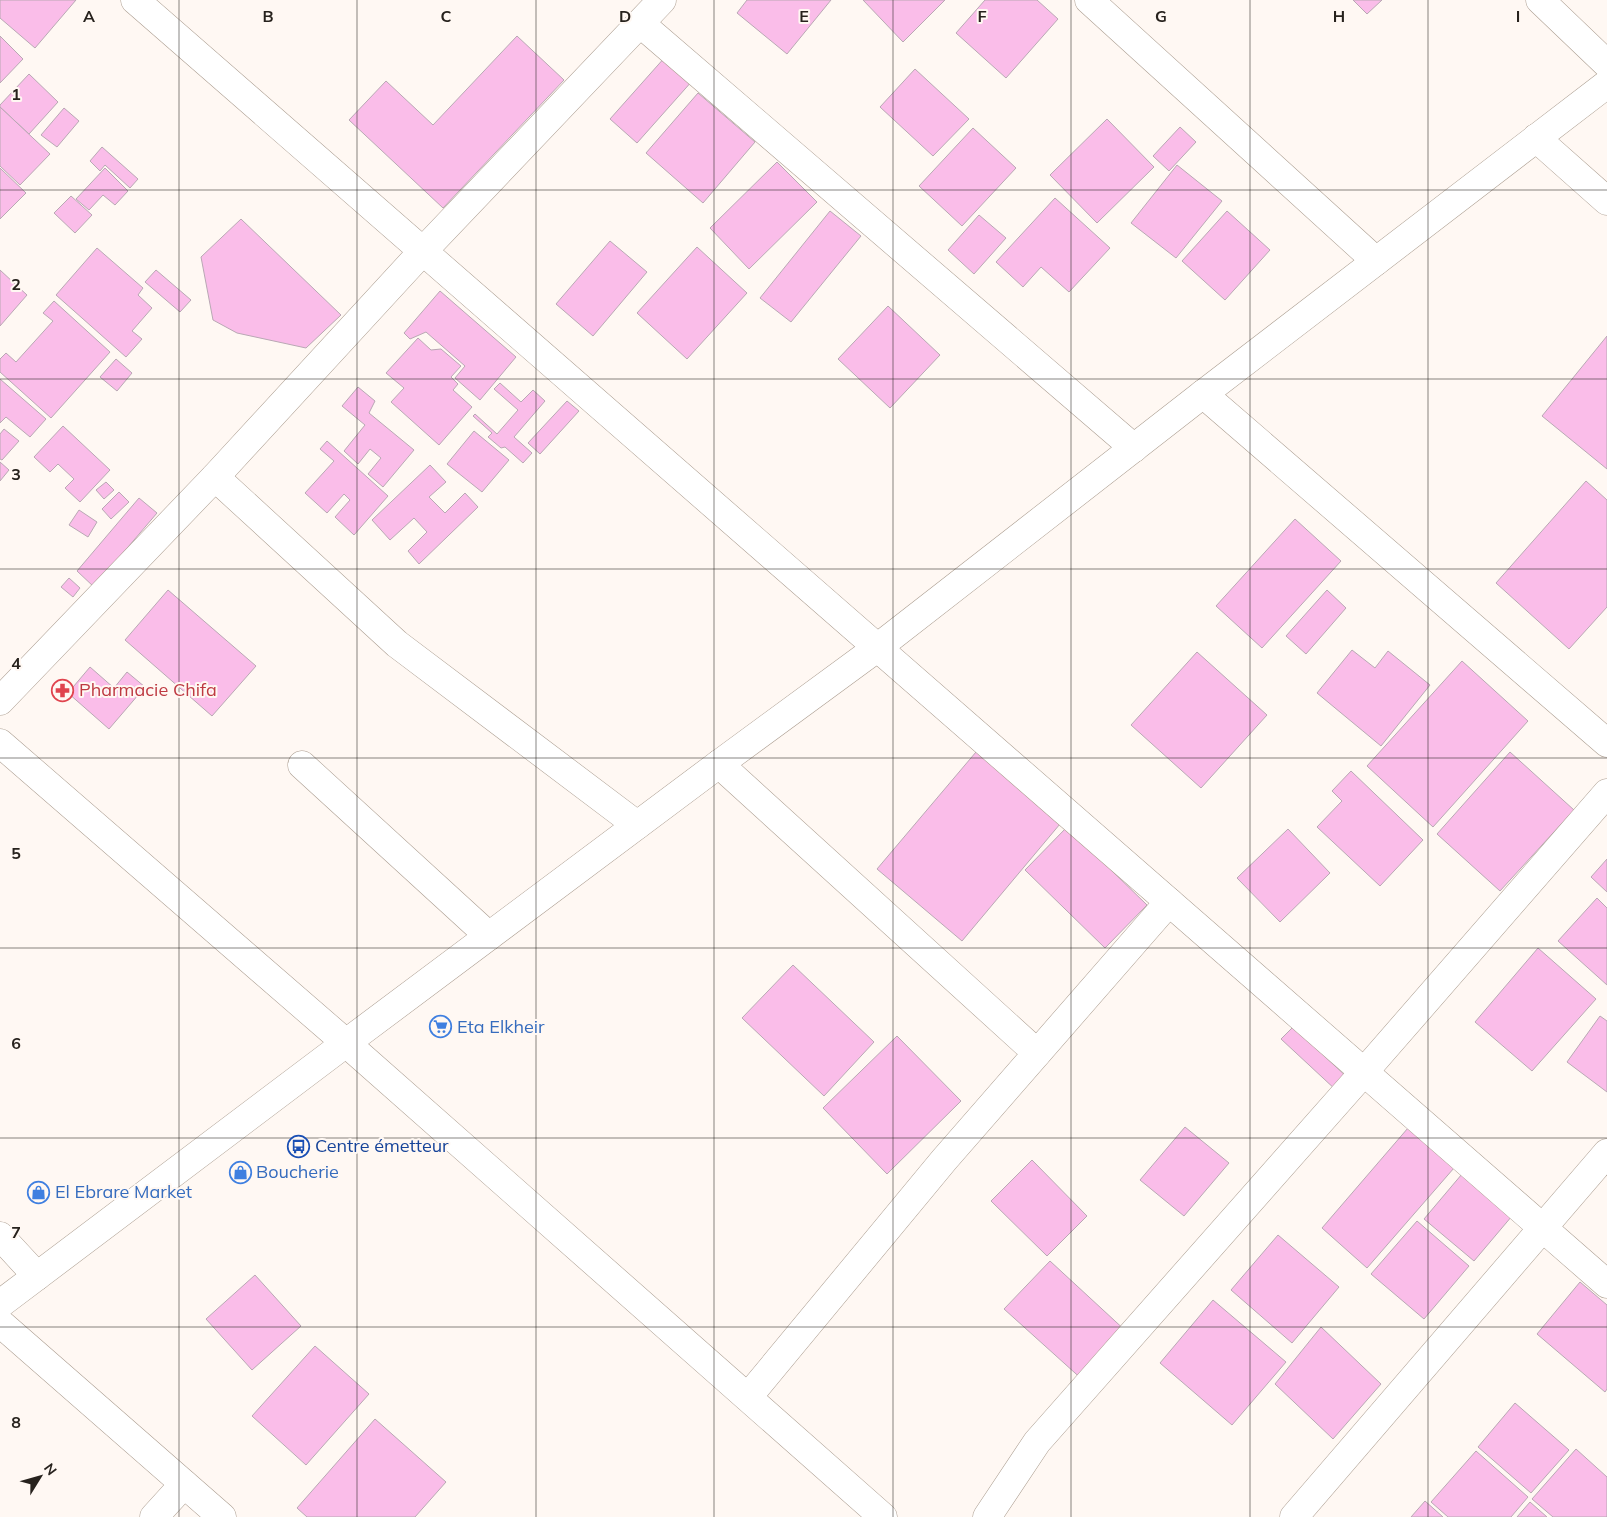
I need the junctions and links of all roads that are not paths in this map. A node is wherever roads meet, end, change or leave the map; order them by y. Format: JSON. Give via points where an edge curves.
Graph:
{"nodes":[{"id":1,"x":136,"y":0,"type":"edge"},
{"id":2,"x":662,"y":0,"type":"edge"},
{"id":3,"x":1089,"y":0,"type":"edge"},
{"id":4,"x":1540,"y":0,"type":"edge"},
{"id":5,"x":640,"y":24,"type":"junction"},
{"id":6,"x":1607,"y":64,"type":"edge"},
{"id":7,"x":1607,"y":84,"type":"edge"},
{"id":8,"x":1536,"y":138,"type":"junction"},
{"id":9,"x":1607,"y":201,"type":"edge"},
{"id":10,"x":423,"y":251,"type":"junction"},
{"id":11,"x":1376,"y":261,"type":"junction"},
{"id":12,"x":1203,"y":394,"type":"junction"},
{"id":13,"x":1134,"y":448,"type":"junction"},
{"id":14,"x":215,"y":477,"type":"junction"},
{"id":15,"x":877,"y":648,"type":"junction"},
{"id":16,"x":0,"y":701,"type":"edge"},
{"id":17,"x":0,"y":742,"type":"edge"},
{"id":18,"x":1607,"y":743,"type":"edge"},
{"id":19,"x":719,"y":764,"type":"junction"},
{"id":20,"x":302,"y":765,"type":"dead end"},
{"id":21,"x":1607,"y":793,"type":"edge"},
{"id":22,"x":638,"y":825,"type":"junction"},
{"id":23,"x":1169,"y":902,"type":"junction"},
{"id":24,"x":489,"y":936,"type":"junction"},
{"id":25,"x":346,"y":1043,"type":"junction"},
{"id":26,"x":1037,"y":1053,"type":"junction"},
{"id":27,"x":1364,"y":1072,"type":"junction"},
{"id":28,"x":1607,"y":1153,"type":"edge"},
{"id":29,"x":1543,"y":1228,"type":"junction"},
{"id":30,"x":0,"y":1236,"type":"edge"},
{"id":31,"x":37,"y":1276,"type":"junction"},
{"id":32,"x":1607,"y":1284,"type":"edge"},
{"id":33,"x":0,"y":1304,"type":"edge"},
{"id":34,"x":0,"y":1324,"type":"edge"},
{"id":35,"x":748,"y":1397,"type":"junction"},
{"id":36,"x":184,"y":1484,"type":"junction"},
{"id":37,"x":154,"y":1517,"type":"edge"},
{"id":38,"x":222,"y":1517,"type":"edge"},
{"id":39,"x":883,"y":1517,"type":"edge"},
{"id":40,"x":987,"y":1517,"type":"edge"},
{"id":41,"x":1294,"y":1517,"type":"edge"}],
"edges":[{"from":1,"to":10,"type":"street"},
{"from":2,"to":5,"type":"street"},
{"from":3,"to":11,"type":"street"},
{"from":4,"to":6,"type":"street"},
{"from":5,"to":10,"type":"street"},
{"from":5,"to":13,"type":"street"},
{"from":7,"to":8,"type":"street"},
{"from":8,"to":9,"type":"street"},
{"from":8,"to":11,"type":"street"},
{"from":10,"to":14,"type":"street"},
{"from":10,"to":15,"type":"street"},
{"from":11,"to":12,"type":"street"},
{"from":12,"to":13,"type":"street"},
{"from":12,"to":18,"type":"street"},
{"from":13,"to":15,"type":"street"},
{"from":14,"to":16,"type":"street"},
{"from":14,"to":22,"type":"street","via":[[396,644]]},
{"from":15,"to":19,"type":"street"},
{"from":15,"to":23,"type":"street"},
{"from":17,"to":25,"type":"street"},
{"from":19,"to":22,"type":"street"},
{"from":19,"to":26,"type":"street"},
{"from":20,"to":24,"type":"street"},
{"from":21,"to":27,"type":"street"},
{"from":22,"to":24,"type":"street"},
{"from":23,"to":26,"type":"street"},
{"from":23,"to":27,"type":"street"},
{"from":24,"to":25,"type":"street"},
{"from":25,"to":31,"type":"street"},
{"from":25,"to":35,"type":"street"},
{"from":26,"to":35,"type":"street"},
{"from":27,"to":29,"type":"street"},
{"from":27,"to":40,"type":"street","via":[[1037,1442]]},
{"from":28,"to":29,"type":"street"},
{"from":29,"to":32,"type":"street"},
{"from":29,"to":41,"type":"street"},
{"from":30,"to":31,"type":"street"},
{"from":31,"to":33,"type":"street"},
{"from":34,"to":36,"type":"street"},
{"from":35,"to":39,"type":"street"},
{"from":36,"to":37,"type":"street"},
{"from":36,"to":38,"type":"street"}]}
